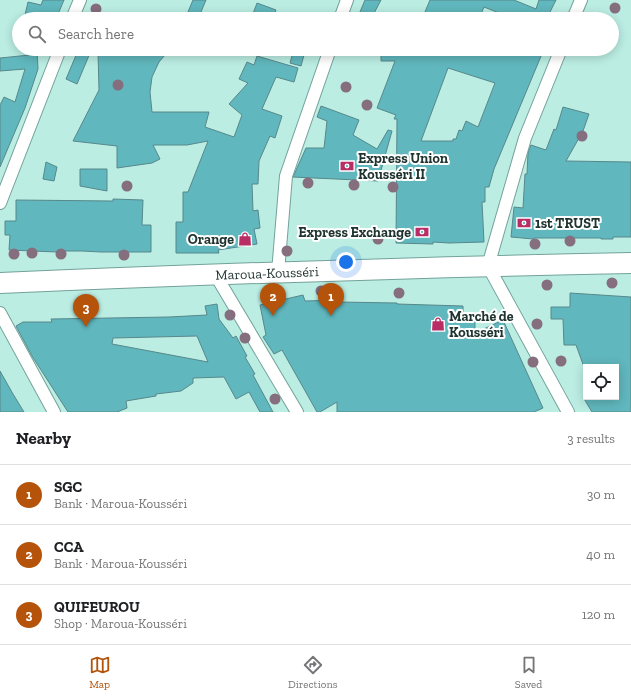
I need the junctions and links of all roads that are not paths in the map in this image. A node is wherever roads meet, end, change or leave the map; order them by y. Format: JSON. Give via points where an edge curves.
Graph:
{"nodes":[{"id":1,"x":80,"y":0,"type":"edge"},
{"id":2,"x":347,"y":0,"type":"edge"},
{"id":3,"x":581,"y":0,"type":"edge"},
{"id":4,"x":75,"y":12,"type":"edge"},
{"id":5,"x":343,"y":12,"type":"edge"},
{"id":6,"x":576,"y":12,"type":"edge"},
{"id":7,"x":57,"y":56,"type":"edge"},
{"id":8,"x":328,"y":56,"type":"edge"},
{"id":9,"x":558,"y":56,"type":"edge"},
{"id":10,"x":0,"y":203,"type":"edge"},
{"id":11,"x":631,"y":263,"type":"edge"},
{"id":12,"x":488,"y":266,"type":"junction"},
{"id":13,"x":278,"y":272,"type":"junction"},
{"id":14,"x":215,"y":274,"type":"junction"},
{"id":15,"x":0,"y":283,"type":"edge"},
{"id":16,"x":0,"y":313,"type":"edge"},
{"id":17,"x":54,"y":412,"type":"edge"},
{"id":18,"x":297,"y":412,"type":"edge"},
{"id":19,"x":568,"y":412,"type":"edge"}],
"edges":[{"from":1,"to":4,"type":"street"},
{"from":2,"to":5,"type":"street"},
{"from":3,"to":6,"type":"street"},
{"from":7,"to":10,"type":"street"},
{"from":8,"to":13,"type":"street","via":[[286,176]]},
{"from":9,"to":12,"type":"street","via":[[525,138]]},
{"from":11,"to":12,"type":"highway","name":"Maroua-Kousséri"},
{"from":12,"to":13,"type":"highway","name":"Maroua-Kousséri"},
{"from":12,"to":19,"type":"street"},
{"from":13,"to":14,"type":"highway","name":"Maroua-Kousséri"},
{"from":14,"to":15,"type":"highway","name":"Maroua-Kousséri"},
{"from":14,"to":18,"type":"street"},
{"from":16,"to":17,"type":"street"}]}
